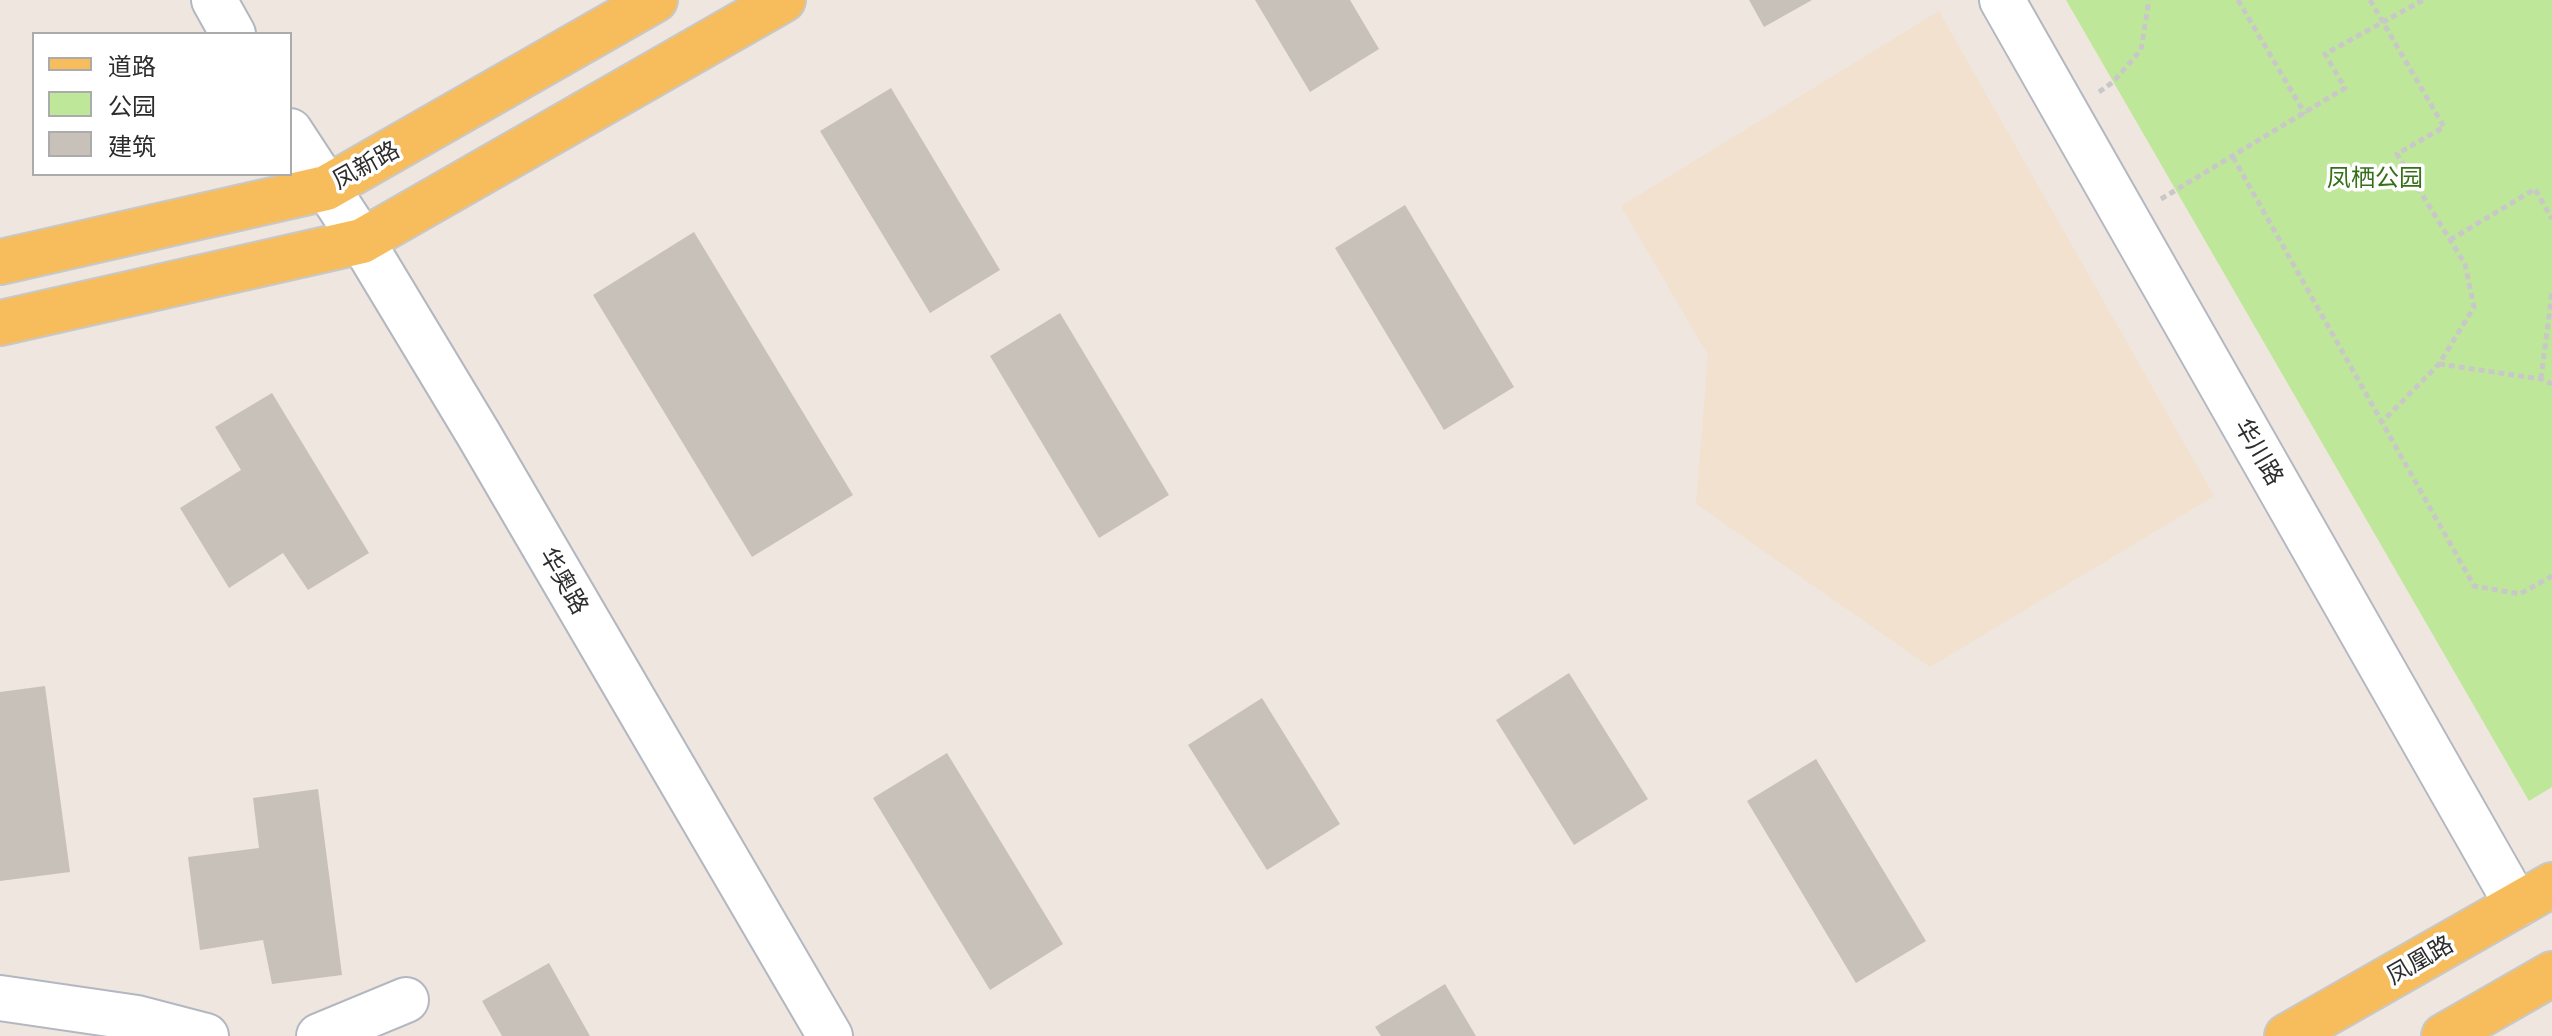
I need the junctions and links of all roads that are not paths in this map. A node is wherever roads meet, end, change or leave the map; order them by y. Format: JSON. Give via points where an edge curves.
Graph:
{"nodes":[{"id":1,"x":214,"y":0,"type":"edge"},
{"id":2,"x":655,"y":0,"type":"edge"},
{"id":3,"x":783,"y":0,"type":"edge"},
{"id":4,"x":2002,"y":0,"type":"edge"},
{"id":5,"x":232,"y":32,"type":"edge"},
{"id":6,"x":292,"y":134,"type":"edge"},
{"id":7,"x":326,"y":188,"type":"junction"},
{"id":8,"x":362,"y":241,"type":"junction"},
{"id":9,"x":0,"y":262,"type":"edge"},
{"id":10,"x":0,"y":323,"type":"edge"},
{"id":11,"x":2535,"y":895,"type":"edge"},
{"id":12,"x":2552,"y":974,"type":"edge"},
{"id":13,"x":0,"y":998,"type":"edge"},
{"id":14,"x":406,"y":1000,"type":"dead end"},
{"id":15,"x":206,"y":1036,"type":"edge"},
{"id":16,"x":319,"y":1036,"type":"edge"},
{"id":17,"x":830,"y":1036,"type":"edge"},
{"id":18,"x":2287,"y":1036,"type":"edge"},
{"id":19,"x":2444,"y":1036,"type":"edge"}],
"edges":[{"from":1,"to":5,"type":"street"},
{"from":2,"to":7,"type":"main road","name":"凤新路"},
{"from":3,"to":8,"type":"main road"},
{"from":4,"to":11,"type":"street","name":"华川路","via":[[2126,219]]},
{"from":6,"to":7,"type":"street","name":"华奥路"},
{"from":7,"to":8,"type":"street","name":"华奥路"},
{"from":7,"to":9,"type":"main road","name":"凤新路"},
{"from":8,"to":10,"type":"main road"},
{"from":8,"to":17,"type":"street","name":"华奥路"},
{"from":11,"to":18,"type":"main road","name":"凤凰路"},
{"from":12,"to":19,"type":"main road"},
{"from":13,"to":15,"type":"street","via":[[137,1018]]},
{"from":14,"to":16,"type":"street"}]}
